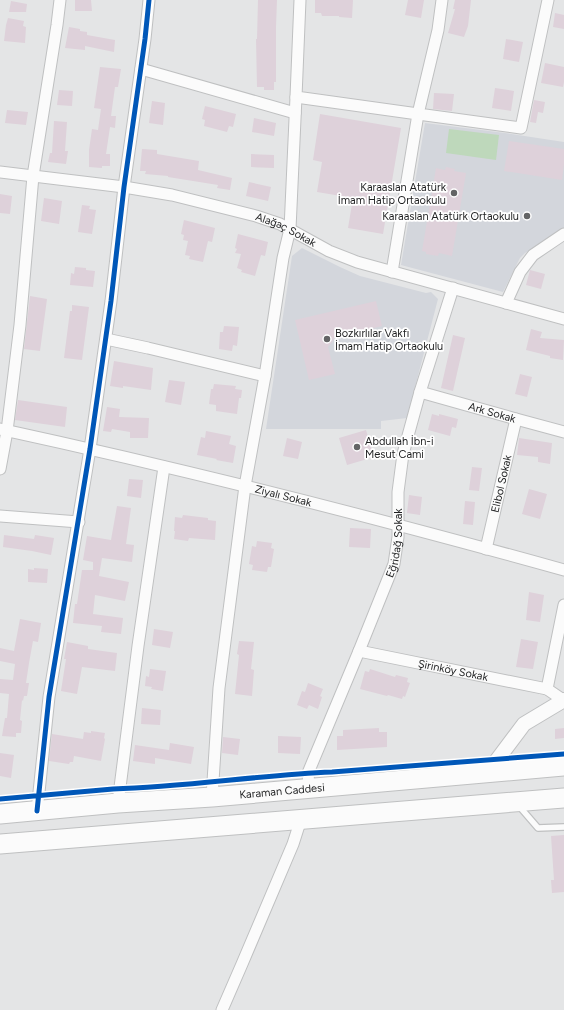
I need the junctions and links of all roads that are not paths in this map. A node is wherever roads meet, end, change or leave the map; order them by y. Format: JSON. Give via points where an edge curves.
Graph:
{"nodes":[{"id":1,"x":60,"y":0,"type":"edge"},
{"id":2,"x":149,"y":0,"type":"edge"},
{"id":3,"x":300,"y":0,"type":"edge"},
{"id":4,"x":442,"y":0,"type":"edge"},
{"id":5,"x":548,"y":0,"type":"edge"},
{"id":6,"x":141,"y":69,"type":"junction"},
{"id":7,"x":296,"y":97,"type":"junction"},
{"id":8,"x":295,"y":113,"type":"junction"},
{"id":9,"x":418,"y":114,"type":"junction"},
{"id":10,"x":0,"y":172,"type":"edge"},
{"id":11,"x":33,"y":176,"type":"junction"},
{"id":12,"x":124,"y":187,"type":"junction"},
{"id":13,"x":290,"y":229,"type":"junction"},
{"id":14,"x":564,"y":234,"type":"edge"},
{"id":15,"x":392,"y":272,"type":"junction"},
{"id":16,"x":453,"y":288,"type":"junction"},
{"id":17,"x":506,"y":303,"type":"junction"},
{"id":18,"x":564,"y":318,"type":"edge"},
{"id":19,"x":106,"y":339,"type":"junction"},
{"id":20,"x":265,"y":376,"type":"junction"},
{"id":21,"x":420,"y":392,"type":"junction"},
{"id":22,"x":516,"y":419,"type":"junction"},
{"id":23,"x":4,"y":430,"type":"edge"},
{"id":24,"x":564,"y":432,"type":"edge"},
{"id":25,"x":90,"y":449,"type":"junction"},
{"id":26,"x":164,"y":467,"type":"junction"},
{"id":27,"x":0,"y":469,"type":"edge"},
{"id":28,"x":245,"y":486,"type":"junction"},
{"id":29,"x":0,"y":516,"type":"edge"},
{"id":30,"x":79,"y":522,"type":"junction"},
{"id":31,"x":398,"y":525,"type":"junction"},
{"id":32,"x":486,"y":549,"type":"junction"},
{"id":33,"x":564,"y":570,"type":"edge"},
{"id":34,"x":564,"y":605,"type":"edge"},
{"id":35,"x":359,"y":651,"type":"junction"},
{"id":36,"x":547,"y":688,"type":"junction"},
{"id":37,"x":563,"y":700,"type":"edge"},
{"id":38,"x":564,"y":766,"type":"edge"},
{"id":39,"x":488,"y":772,"type":"junction"},
{"id":40,"x":309,"y":788,"type":"junction"},
{"id":41,"x":212,"y":797,"type":"junction"},
{"id":42,"x":564,"y":798,"type":"edge"},
{"id":43,"x":515,"y":802,"type":"junction"},
{"id":44,"x":118,"y":803,"type":"junction"},
{"id":45,"x":37,"y":811,"type":"junction"},
{"id":46,"x":0,"y":814,"type":"edge"},
{"id":47,"x":301,"y":819,"type":"junction"},
{"id":48,"x":564,"y":827,"type":"edge"},
{"id":49,"x":0,"y":844,"type":"edge"},
{"id":50,"x":222,"y":1010,"type":"edge"}],
"edges":[{"from":1,"to":11,"type":"street"},
{"from":2,"to":6,"type":"street"},
{"from":3,"to":7,"type":"street"},
{"from":4,"to":9,"type":"street","via":[[438,30]]},
{"from":5,"to":9,"type":"street","via":[[522,128]]},
{"from":6,"to":8,"type":"street"},
{"from":6,"to":12,"type":"street"},
{"from":7,"to":8,"type":"street"},
{"from":7,"to":9,"type":"street"},
{"from":8,"to":13,"type":"street"},
{"from":9,"to":15,"type":"street"},
{"from":10,"to":11,"type":"street","name":"Alağaç Sokak"},
{"from":11,"to":12,"type":"street","name":"Alağaç Sokak"},
{"from":11,"to":23,"type":"street","via":[[20,325]]},
{"from":12,"to":13,"type":"street","name":"Alağaç Sokak","via":[[172,195],[268,219]]},
{"from":12,"to":19,"type":"street"},
{"from":13,"to":15,"type":"street","name":"Alağaç Sokak","via":[[342,256]]},
{"from":13,"to":20,"type":"street","via":[[283,258]]},
{"from":14,"to":17,"type":"street","via":[[533,255],[520,272]]},
{"from":15,"to":16,"type":"street","name":"Alağaç Sokak"},
{"from":16,"to":17,"type":"street","name":"Alağaç Sokak"},
{"from":16,"to":21,"type":"street","name":"Eğridağ Sokak"},
{"from":17,"to":18,"type":"street","name":"Alağaç Sokak"},
{"from":19,"to":20,"type":"street"},
{"from":19,"to":25,"type":"street"},
{"from":20,"to":28,"type":"street"},
{"from":21,"to":22,"type":"street","name":"Ark Sokak"},
{"from":21,"to":31,"type":"street","name":"Eğridağ Sokak","via":[[403,454],[398,492]]},
{"from":22,"to":24,"type":"street","name":"Ark Sokak"},
{"from":22,"to":32,"type":"street","name":"Elibol Sokak"},
{"from":23,"to":25,"type":"street","name":"Ziyalı Sokak"},
{"from":23,"to":27,"type":"street"},
{"from":25,"to":26,"type":"street","name":"Ziyalı Sokak"},
{"from":25,"to":30,"type":"street"},
{"from":26,"to":28,"type":"street","name":"Ziyalı Sokak"},
{"from":26,"to":44,"type":"street"},
{"from":28,"to":31,"type":"street","name":"Ziyalı Sokak"},
{"from":28,"to":41,"type":"street","via":[[219,688]]},
{"from":29,"to":30,"type":"street"},
{"from":30,"to":45,"type":"street","via":[[49,697]]},
{"from":31,"to":32,"type":"street","name":"Ziyalı Sokak"},
{"from":31,"to":35,"type":"street","name":"Eğridağ Sokak","via":[[394,564]]},
{"from":32,"to":33,"type":"street","name":"Ziyalı Sokak"},
{"from":34,"to":36,"type":"street"},
{"from":35,"to":36,"type":"street","name":"Şirinköy Sokak"},
{"from":35,"to":40,"type":"street","name":"Eğridağ Sokak","via":[[308,773]]},
{"from":36,"to":37,"type":"street"},
{"from":37,"to":39,"type":"street","via":[[524,724]]},
{"from":38,"to":39,"type":"highway","name":"Karaman Caddesi"},
{"from":39,"to":40,"type":"highway","name":"Karaman Caddesi"},
{"from":40,"to":41,"type":"highway","name":"Karaman Caddesi"},
{"from":41,"to":44,"type":"highway","name":"Karaman Caddesi"},
{"from":42,"to":43,"type":"highway"},
{"from":43,"to":47,"type":"highway"},
{"from":43,"to":48,"type":"lane","via":[[538,828]]},
{"from":44,"to":45,"type":"highway","name":"Karaman Caddesi"},
{"from":45,"to":46,"type":"highway","name":"Karaman Caddesi"},
{"from":47,"to":49,"type":"highway"},
{"from":47,"to":50,"type":"street","via":[[290,851]]}]}
